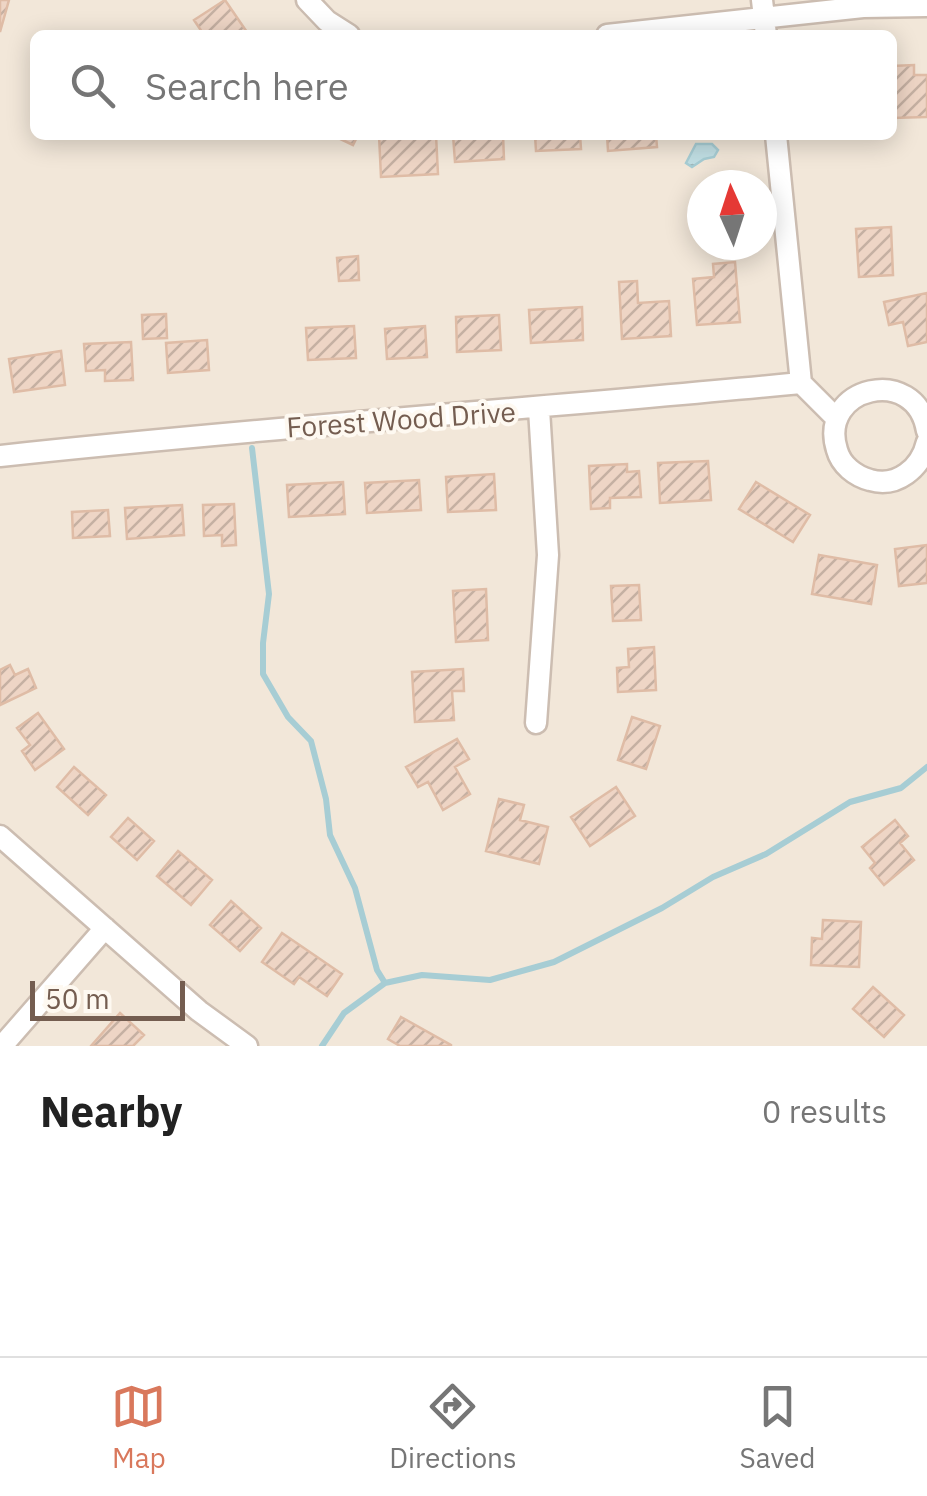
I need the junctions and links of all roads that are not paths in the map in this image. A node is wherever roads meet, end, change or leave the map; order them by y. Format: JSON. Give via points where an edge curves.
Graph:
{"nodes":[{"id":1,"x":306,"y":0,"type":"edge"},
{"id":2,"x":927,"y":6,"type":"edge"},
{"id":3,"x":764,"y":17,"type":"edge"},
{"id":4,"x":341,"y":30,"type":"edge"},
{"id":5,"x":650,"y":30,"type":"edge"},
{"id":6,"x":777,"y":140,"type":"edge"},
{"id":7,"x":801,"y":383,"type":"junction"},
{"id":8,"x":540,"y":409,"type":"junction"},
{"id":9,"x":837,"y":419,"type":"junction"},
{"id":10,"x":927,"y":431,"type":"edge"},
{"id":11,"x":927,"y":442,"type":"edge"},
{"id":12,"x":0,"y":456,"type":"edge"},
{"id":13,"x":536,"y":723,"type":"dead end"},
{"id":14,"x":0,"y":836,"type":"edge"},
{"id":15,"x":104,"y":928,"type":"junction"},
{"id":16,"x":2,"y":1046,"type":"edge"},
{"id":17,"x":247,"y":1046,"type":"edge"}],
"edges":[{"from":1,"to":4,"type":"street"},
{"from":2,"to":3,"type":"street"},
{"from":3,"to":5,"type":"street"},
{"from":6,"to":7,"type":"street"},
{"from":7,"to":8,"type":"street","name":"Forest Wood Drive"},
{"from":7,"to":9,"type":"street"},
{"from":8,"to":12,"type":"street","name":"Forest Wood Drive","via":[[318,423]]},
{"from":8,"to":13,"type":"street","via":[[548,555]]},
{"from":9,"to":10,"type":"street","via":[[853,398],[886,389],[914,403]]},
{"from":9,"to":11,"type":"street","via":[[840,459],[866,480],[902,477],[921,460]]},
{"from":14,"to":15,"type":"street"},
{"from":15,"to":16,"type":"street"},
{"from":15,"to":17,"type":"street"}]}
